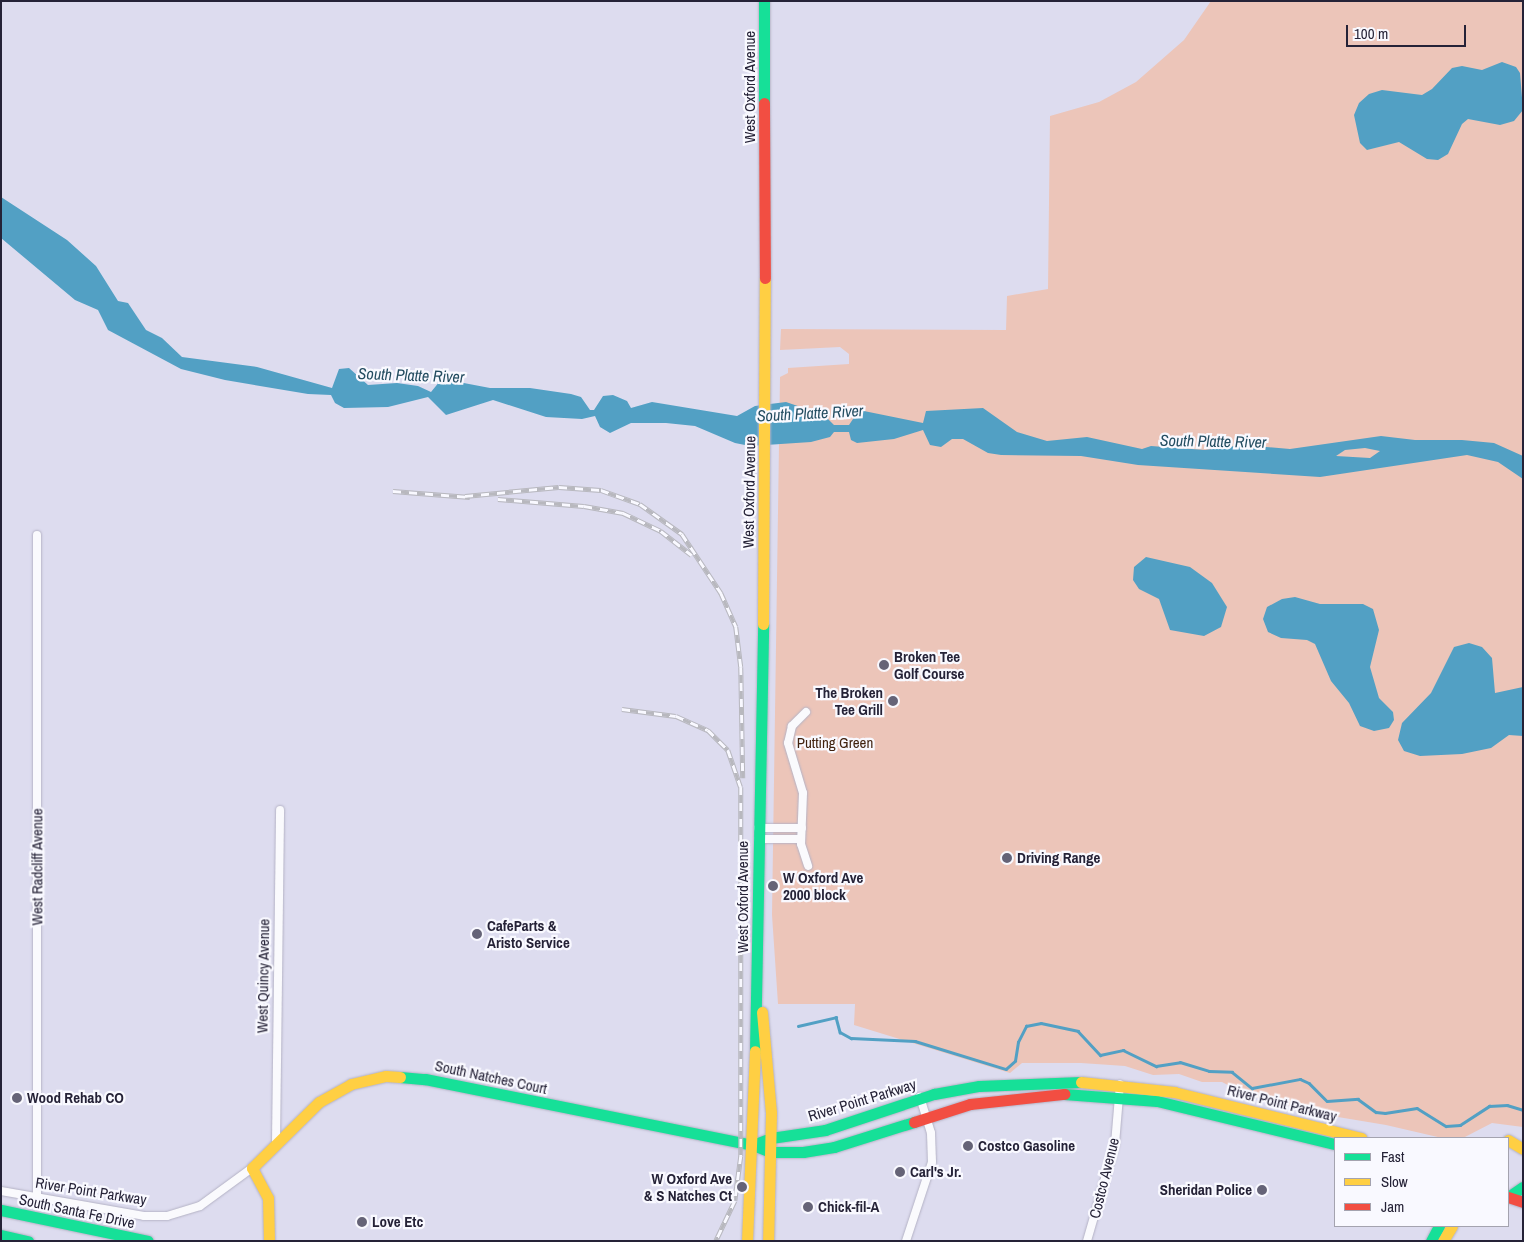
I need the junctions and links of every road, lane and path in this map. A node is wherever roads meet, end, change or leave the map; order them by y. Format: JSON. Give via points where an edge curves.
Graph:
{"nodes":[{"id":1,"x":764,"y":1,"type":"edge"},
{"id":2,"x":37,"y":535,"type":"dead end"},
{"id":3,"x":806,"y":712,"type":"dead end"},
{"id":4,"x":280,"y":810,"type":"dead end"},
{"id":5,"x":802,"y":828,"type":"junction"},
{"id":6,"x":758,"y":833,"type":"junction"},
{"id":7,"x":801,"y":839,"type":"junction"},
{"id":8,"x":808,"y":866,"type":"dead end"},
{"id":9,"x":758,"y":983,"type":"junction"},
{"id":10,"x":1120,"y":1090,"type":"junction"},
{"id":11,"x":920,"y":1097,"type":"junction"},
{"id":12,"x":927,"y":1115,"type":"junction"},
{"id":13,"x":1357,"y":1137,"type":"edge"},
{"id":14,"x":770,"y":1138,"type":"junction"},
{"id":15,"x":276,"y":1143,"type":"junction"},
{"id":16,"x":1334,"y":1144,"type":"edge"},
{"id":17,"x":753,"y":1145,"type":"junction"},
{"id":18,"x":770,"y":1152,"type":"junction"},
{"id":19,"x":252,"y":1168,"type":"junction"},
{"id":20,"x":1523,"y":1187,"type":"edge"},
{"id":21,"x":1,"y":1191,"type":"edge"},
{"id":22,"x":1509,"y":1196,"type":"edge"},
{"id":23,"x":1509,"y":1197,"type":"edge"},
{"id":24,"x":37,"y":1198,"type":"junction"},
{"id":25,"x":1523,"y":1202,"type":"edge"},
{"id":26,"x":1,"y":1210,"type":"edge"},
{"id":27,"x":1439,"y":1227,"type":"edge"},
{"id":28,"x":1451,"y":1227,"type":"edge"},
{"id":29,"x":1,"y":1235,"type":"edge"},
{"id":30,"x":28,"y":1241,"type":"edge"},
{"id":31,"x":148,"y":1241,"type":"edge"},
{"id":32,"x":269,"y":1241,"type":"edge"},
{"id":33,"x":747,"y":1241,"type":"edge"},
{"id":34,"x":768,"y":1241,"type":"edge"},
{"id":35,"x":906,"y":1241,"type":"edge"},
{"id":36,"x":1087,"y":1241,"type":"edge"},
{"id":37,"x":1432,"y":1241,"type":"edge"},
{"id":38,"x":1443,"y":1241,"type":"edge"}],
"edges":[{"from":1,"to":6,"type":"main road","name":"West Oxford Avenue","via":[[766,378]]},
{"from":2,"to":24,"type":"street","name":"West Radcliff Avenue"},
{"from":3,"to":5,"type":"street","via":[[792,726],[788,739],[804,801]]},
{"from":4,"to":15,"type":"street","name":"West Quincy Avenue"},
{"from":5,"to":6,"type":"street"},
{"from":5,"to":7,"type":"street"},
{"from":6,"to":7,"type":"street"},
{"from":6,"to":9,"type":"main road","name":"West Oxford Avenue"},
{"from":7,"to":8,"type":"street"},
{"from":9,"to":14,"type":"main road","name":"West Oxford Avenue","via":[[770,1081]]},
{"from":9,"to":17,"type":"main road","name":"West Oxford Avenue"},
{"from":10,"to":11,"type":"main road","name":"River Point Parkway","via":[[1063,1081],[1010,1084]]},
{"from":10,"to":12,"type":"main road","name":"River Point Parkway","via":[[1023,1096]]},
{"from":10,"to":13,"type":"main road","name":"River Point Parkway","via":[[1182,1094]]},
{"from":10,"to":16,"type":"main road","name":"River Point Parkway"},
{"from":10,"to":36,"type":"street","name":"Costco Avenue","via":[[1114,1148]]},
{"from":11,"to":12,"type":"street"},
{"from":11,"to":14,"type":"main road","name":"River Point Parkway","via":[[825,1130]]},
{"from":12,"to":18,"type":"main road","name":"River Point Parkway","via":[[834,1147],[803,1152]]},
{"from":12,"to":35,"type":"street","via":[[932,1162]]},
{"from":14,"to":17,"type":"main road","name":"River Point Parkway"},
{"from":14,"to":18,"type":"main road","name":"West Oxford Avenue"},
{"from":15,"to":17,"type":"main road","name":"South Natches Court","via":[[319,1102],[336,1091],[364,1080],[398,1075]]},
{"from":15,"to":19,"type":"main road","name":"South Natches Court"},
{"from":17,"to":18,"type":"main road","name":"River Point Parkway"},
{"from":17,"to":33,"type":"main road","name":"West Oxford Avenue"},
{"from":18,"to":34,"type":"main road","name":"West Oxford Avenue"},
{"from":19,"to":24,"type":"street","name":"River Point Parkway","via":[[200,1206],[167,1216],[144,1216]]},
{"from":19,"to":32,"type":"main road","via":[[268,1198]]},
{"from":20,"to":22,"type":"main road"},
{"from":21,"to":24,"type":"street","name":"River Point Parkway"},
{"from":23,"to":25,"type":"main road"},
{"from":26,"to":31,"type":"main road","name":"South Santa Fe Drive"},
{"from":27,"to":37,"type":"main road"},
{"from":28,"to":38,"type":"main road"},
{"from":29,"to":30,"type":"main road"}]}
